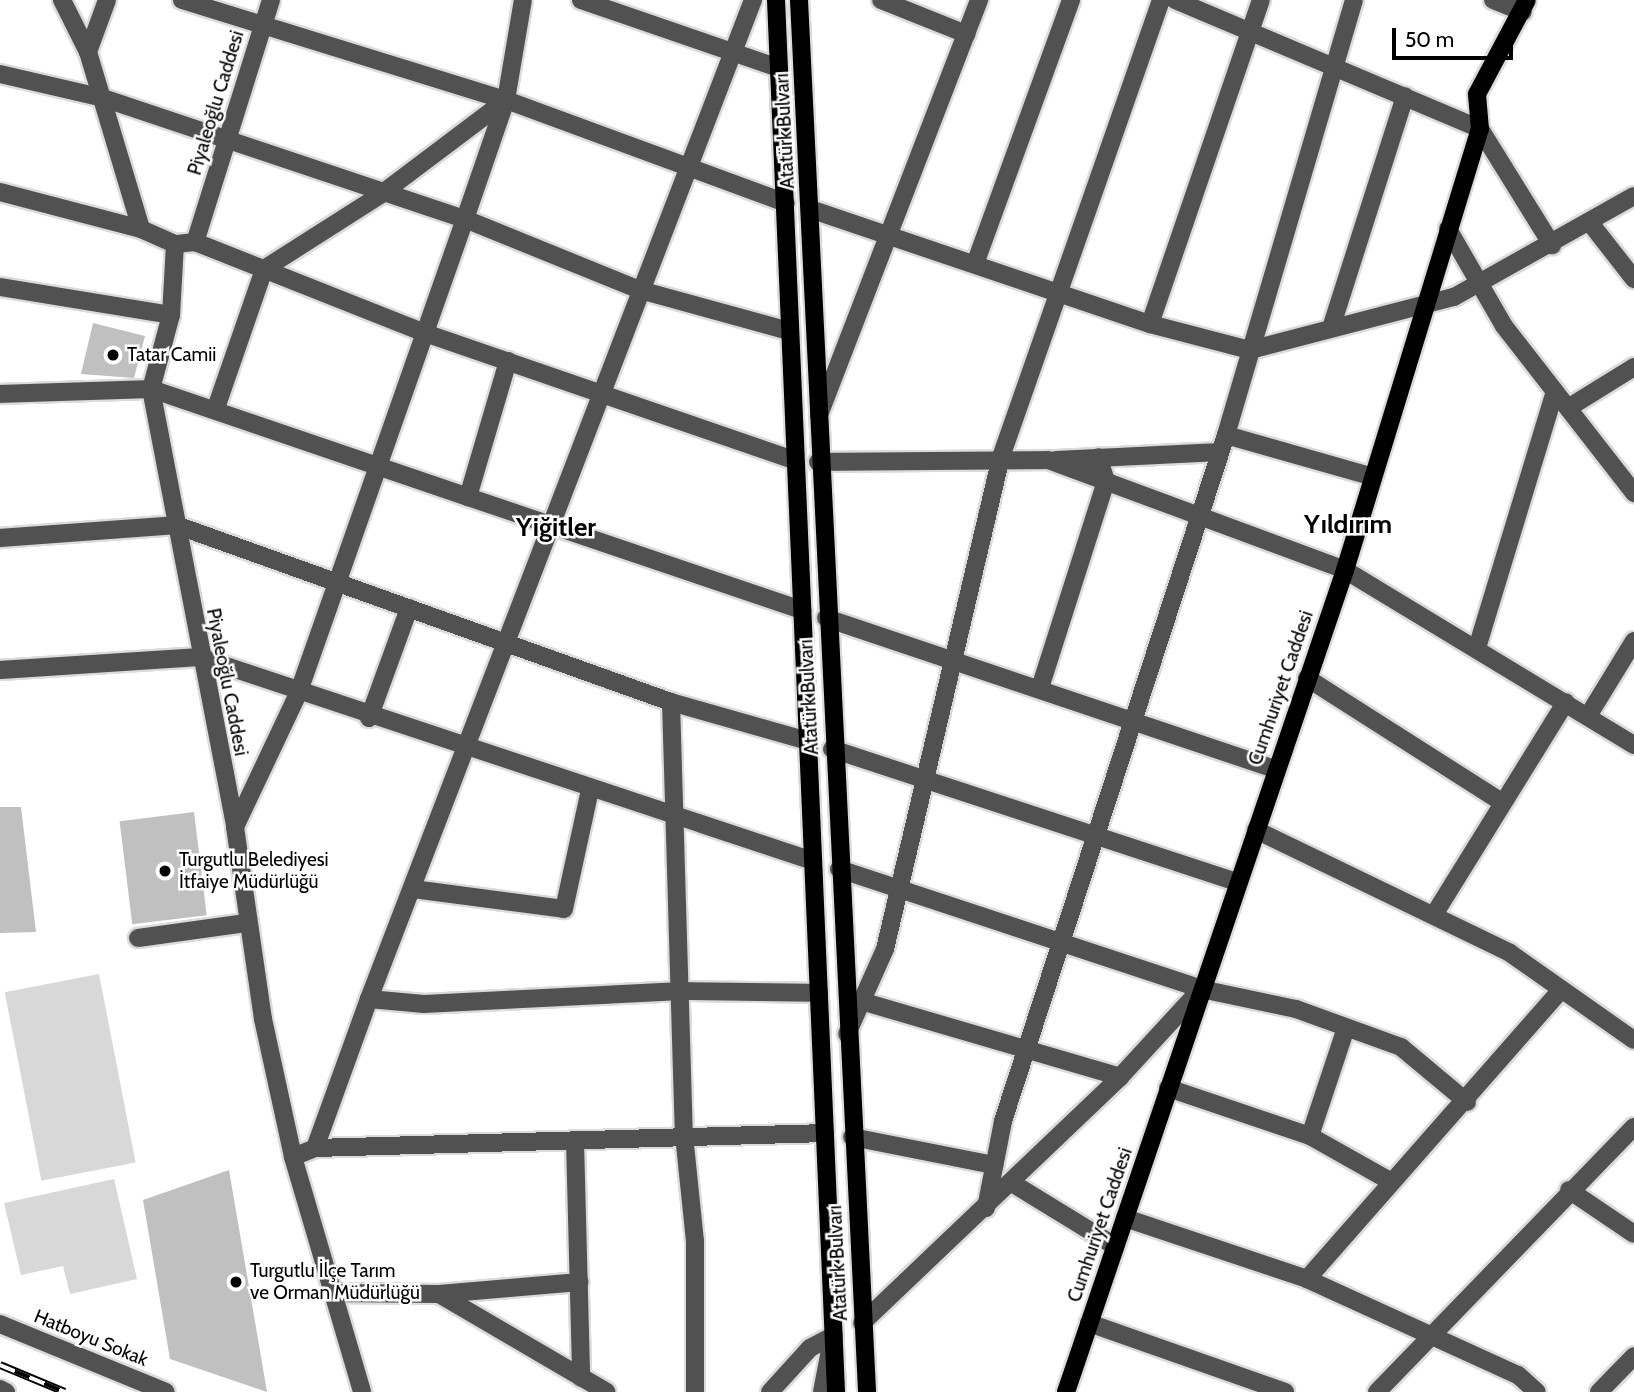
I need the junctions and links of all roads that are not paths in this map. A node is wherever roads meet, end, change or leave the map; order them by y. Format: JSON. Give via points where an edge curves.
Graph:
{"nodes":[{"id":1,"x":62,"y":0,"type":"edge"},
{"id":2,"x":107,"y":0,"type":"edge"},
{"id":3,"x":182,"y":0,"type":"edge"},
{"id":4,"x":271,"y":0,"type":"edge"},
{"id":5,"x":523,"y":0,"type":"edge"},
{"id":6,"x":581,"y":0,"type":"edge"},
{"id":7,"x":752,"y":0,"type":"edge"},
{"id":8,"x":776,"y":0,"type":"edge"},
{"id":9,"x":799,"y":0,"type":"edge"},
{"id":10,"x":881,"y":0,"type":"edge"},
{"id":11,"x":979,"y":0,"type":"edge"},
{"id":12,"x":1070,"y":0,"type":"edge"},
{"id":13,"x":1161,"y":0,"type":"edge"},
{"id":14,"x":1175,"y":0,"type":"edge"},
{"id":15,"x":1261,"y":0,"type":"edge"},
{"id":16,"x":1354,"y":0,"type":"edge"},
{"id":17,"x":1493,"y":0,"type":"edge"},
{"id":18,"x":1525,"y":6,"type":"edge"},
{"id":19,"x":623,"y":8,"type":"edge"},
{"id":20,"x":261,"y":26,"type":"junction"},
{"id":21,"x":1250,"y":30,"type":"junction"},
{"id":22,"x":966,"y":34,"type":"junction"},
{"id":23,"x":88,"y":52,"type":"junction"},
{"id":24,"x":728,"y":54,"type":"junction"},
{"id":25,"x":1332,"y":63,"type":"junction"},
{"id":26,"x":803,"y":67,"type":"junction"},
{"id":27,"x":779,"y":68,"type":"junction"},
{"id":28,"x":0,"y":74,"type":"edge"},
{"id":29,"x":1405,"y":96,"type":"junction"},
{"id":30,"x":100,"y":97,"type":"junction"},
{"id":31,"x":506,"y":100,"type":"junction"},
{"id":32,"x":1480,"y":129,"type":"junction"},
{"id":33,"x":226,"y":138,"type":"junction"},
{"id":34,"x":685,"y":171,"type":"junction"},
{"id":35,"x":0,"y":192,"type":"edge"},
{"id":36,"x":380,"y":195,"type":"junction"},
{"id":37,"x":1634,"y":196,"type":"edge"},
{"id":38,"x":786,"y":203,"type":"junction"},
{"id":39,"x":810,"y":209,"type":"junction"},
{"id":40,"x":465,"y":219,"type":"junction"},
{"id":41,"x":1591,"y":223,"type":"junction"},
{"id":42,"x":141,"y":229,"type":"junction"},
{"id":43,"x":1448,"y":229,"type":"junction"},
{"id":44,"x":892,"y":234,"type":"junction"},
{"id":45,"x":195,"y":242,"type":"junction"},
{"id":46,"x":175,"y":244,"type":"junction"},
{"id":47,"x":1552,"y":245,"type":"junction"},
{"id":48,"x":975,"y":264,"type":"junction"},
{"id":49,"x":264,"y":268,"type":"junction"},
{"id":50,"x":1634,"y":279,"type":"edge"},
{"id":51,"x":0,"y":287,"type":"edge"},
{"id":52,"x":1478,"y":287,"type":"junction"},
{"id":53,"x":640,"y":290,"type":"junction"},
{"id":54,"x":1057,"y":293,"type":"junction"},
{"id":55,"x":1427,"y":300,"type":"junction"},
{"id":56,"x":171,"y":315,"type":"junction"},
{"id":57,"x":1150,"y":324,"type":"junction"},
{"id":58,"x":1332,"y":326,"type":"junction"},
{"id":59,"x":789,"y":331,"type":"junction"},
{"id":60,"x":422,"y":332,"type":"junction"},
{"id":61,"x":811,"y":335,"type":"junction"},
{"id":62,"x":1250,"y":349,"type":"junction"},
{"id":63,"x":508,"y":361,"type":"junction"},
{"id":64,"x":1634,"y":367,"type":"edge"},
{"id":65,"x":151,"y":389,"type":"junction"},
{"id":66,"x":599,"y":390,"type":"junction"},
{"id":67,"x":1555,"y":392,"type":"junction"},
{"id":68,"x":0,"y":394,"type":"edge"},
{"id":69,"x":216,"y":408,"type":"junction"},
{"id":70,"x":1568,"y":408,"type":"junction"},
{"id":71,"x":816,"y":422,"type":"junction"},
{"id":72,"x":1223,"y":443,"type":"junction"},
{"id":73,"x":1002,"y":457,"type":"junction"},
{"id":74,"x":1098,"y":457,"type":"junction"},
{"id":75,"x":794,"y":460,"type":"junction"},
{"id":76,"x":1048,"y":460,"type":"junction"},
{"id":77,"x":818,"y":462,"type":"junction"},
{"id":78,"x":377,"y":467,"type":"junction"},
{"id":79,"x":1373,"y":477,"type":"junction"},
{"id":80,"x":1106,"y":481,"type":"junction"},
{"id":81,"x":1634,"y":493,"type":"edge"},
{"id":82,"x":468,"y":498,"type":"junction"},
{"id":83,"x":1200,"y":514,"type":"junction"},
{"id":84,"x":550,"y":524,"type":"junction"},
{"id":85,"x":176,"y":525,"type":"junction"},
{"id":86,"x":0,"y":538,"type":"edge"},
{"id":87,"x":1345,"y":570,"type":"junction"},
{"id":88,"x":336,"y":583,"type":"junction"},
{"id":89,"x":408,"y":608,"type":"junction"},
{"id":90,"x":802,"y":610,"type":"junction"},
{"id":91,"x":826,"y":618,"type":"junction"},
{"id":92,"x":1634,"y":641,"type":"edge"},
{"id":93,"x":507,"y":642,"type":"junction"},
{"id":94,"x":1477,"y":648,"type":"junction"},
{"id":95,"x":199,"y":657,"type":"junction"},
{"id":96,"x":958,"y":661,"type":"junction"},
{"id":97,"x":0,"y":670,"type":"edge"},
{"id":98,"x":1307,"y":678,"type":"junction"},
{"id":99,"x":1040,"y":688,"type":"junction"},
{"id":100,"x":298,"y":694,"type":"junction"},
{"id":101,"x":671,"y":702,"type":"junction"},
{"id":102,"x":1566,"y":702,"type":"junction"},
{"id":103,"x":1588,"y":716,"type":"junction"},
{"id":104,"x":369,"y":718,"type":"junction"},
{"id":105,"x":1132,"y":719,"type":"junction"},
{"id":106,"x":808,"y":741,"type":"junction"},
{"id":107,"x":1634,"y":745,"type":"edge"},
{"id":108,"x":832,"y":749,"type":"junction"},
{"id":109,"x":466,"y":750,"type":"junction"},
{"id":110,"x":1274,"y":769,"type":"junction"},
{"id":111,"x":924,"y":781,"type":"junction"},
{"id":112,"x":590,"y":790,"type":"junction"},
{"id":113,"x":1502,"y":802,"type":"junction"},
{"id":114,"x":673,"y":813,"type":"junction"},
{"id":115,"x":235,"y":827,"type":"junction"},
{"id":116,"x":1256,"y":830,"type":"junction"},
{"id":117,"x":1094,"y":835,"type":"junction"},
{"id":118,"x":813,"y":861,"type":"junction"},
{"id":119,"x":839,"y":869,"type":"junction"},
{"id":120,"x":1237,"y":882,"type":"junction"},
{"id":121,"x":413,"y":889,"type":"junction"},
{"id":122,"x":900,"y":891,"type":"junction"},
{"id":123,"x":1435,"y":913,"type":"junction"},
{"id":124,"x":246,"y":923,"type":"junction"},
{"id":125,"x":138,"y":938,"type":"dead end"},
{"id":126,"x":1061,"y":943,"type":"junction"},
{"id":127,"x":1202,"y":989,"type":"junction"},
{"id":128,"x":1561,"y":990,"type":"junction"},
{"id":129,"x":682,"y":991,"type":"junction"},
{"id":130,"x":819,"y":993,"type":"junction"},
{"id":131,"x":369,"y":999,"type":"junction"},
{"id":132,"x":845,"y":1000,"type":"junction"},
{"id":133,"x":864,"y":1002,"type":"junction"},
{"id":134,"x":1346,"y":1027,"type":"junction"},
{"id":135,"x":847,"y":1034,"type":"junction"},
{"id":136,"x":1634,"y":1040,"type":"edge"},
{"id":137,"x":1028,"y":1048,"type":"junction"},
{"id":138,"x":1120,"y":1077,"type":"junction"},
{"id":139,"x":1168,"y":1088,"type":"junction"},
{"id":140,"x":1467,"y":1102,"type":"junction"},
{"id":141,"x":1634,"y":1127,"type":"edge"},
{"id":142,"x":825,"y":1133,"type":"junction"},
{"id":143,"x":684,"y":1135,"type":"junction"},
{"id":144,"x":1310,"y":1136,"type":"junction"},
{"id":145,"x":852,"y":1137,"type":"junction"},
{"id":146,"x":575,"y":1141,"type":"junction"},
{"id":147,"x":315,"y":1148,"type":"junction"},
{"id":148,"x":293,"y":1157,"type":"junction"},
{"id":149,"x":994,"y":1166,"type":"junction"},
{"id":150,"x":1388,"y":1180,"type":"junction"},
{"id":151,"x":1012,"y":1182,"type":"junction"},
{"id":152,"x":1569,"y":1190,"type":"junction"},
{"id":153,"x":986,"y":1208,"type":"junction"},
{"id":154,"x":1125,"y":1219,"type":"junction"},
{"id":155,"x":1634,"y":1234,"type":"edge"},
{"id":156,"x":1115,"y":1246,"type":"junction"},
{"id":157,"x":1307,"y":1279,"type":"junction"},
{"id":158,"x":579,"y":1282,"type":"junction"},
{"id":159,"x":333,"y":1293,"type":"junction"},
{"id":160,"x":439,"y":1294,"type":"junction"},
{"id":161,"x":862,"y":1323,"type":"junction"},
{"id":162,"x":1088,"y":1323,"type":"junction"},
{"id":163,"x":0,"y":1324,"type":"edge"},
{"id":164,"x":834,"y":1335,"type":"junction"},
{"id":165,"x":1430,"y":1337,"type":"junction"},
{"id":166,"x":1634,"y":1356,"type":"edge"},
{"id":167,"x":581,"y":1378,"type":"junction"},
{"id":168,"x":0,"y":1390,"type":"edge"},
{"id":169,"x":6,"y":1392,"type":"edge"},
{"id":170,"x":166,"y":1392,"type":"edge"},
{"id":171,"x":362,"y":1392,"type":"edge"},
{"id":172,"x":607,"y":1392,"type":"edge"},
{"id":173,"x":695,"y":1392,"type":"edge"},
{"id":174,"x":770,"y":1392,"type":"edge"},
{"id":175,"x":822,"y":1392,"type":"edge"},
{"id":176,"x":836,"y":1392,"type":"edge"},
{"id":177,"x":867,"y":1392,"type":"edge"},
{"id":178,"x":1066,"y":1392,"type":"edge"},
{"id":179,"x":1285,"y":1392,"type":"edge"},
{"id":180,"x":1377,"y":1392,"type":"edge"},
{"id":181,"x":1536,"y":1392,"type":"edge"},
{"id":182,"x":1599,"y":1392,"type":"edge"}],
"edges":[{"from":1,"to":23,"type":"street"},
{"from":2,"to":23,"type":"street"},
{"from":3,"to":20,"type":"street"},
{"from":4,"to":20,"type":"street","name":"Piyaleoğlu Caddesi"},
{"from":5,"to":31,"type":"street"},
{"from":6,"to":19,"type":"street"},
{"from":7,"to":24,"type":"street"},
{"from":8,"to":27,"type":"main road","name":"Atatürk Bulvarı"},
{"from":9,"to":26,"type":"main road","name":"Atatürk Bulvarı"},
{"from":10,"to":22,"type":"street"},
{"from":11,"to":22,"type":"street"},
{"from":12,"to":48,"type":"street"},
{"from":13,"to":54,"type":"street"},
{"from":14,"to":21,"type":"street"},
{"from":15,"to":21,"type":"street"},
{"from":16,"to":25,"type":"street"},
{"from":17,"to":18,"type":"street"},
{"from":18,"to":32,"type":"main road","name":"Cumhuriyet Caddesi","via":[[1477,94]]},
{"from":19,"to":24,"type":"street"},
{"from":20,"to":31,"type":"street"},
{"from":20,"to":33,"type":"street","name":"Piyaleoğlu Caddesi"},
{"from":21,"to":25,"type":"street"},
{"from":21,"to":57,"type":"street"},
{"from":22,"to":44,"type":"street"},
{"from":23,"to":30,"type":"street"},
{"from":24,"to":27,"type":"street"},
{"from":24,"to":34,"type":"street"},
{"from":25,"to":29,"type":"street"},
{"from":25,"to":62,"type":"street"},
{"from":26,"to":27,"type":"main road"},
{"from":26,"to":39,"type":"main road","name":"Atatürk Bulvarı"},
{"from":27,"to":38,"type":"main road","name":"Atatürk Bulvarı"},
{"from":28,"to":30,"type":"street"},
{"from":29,"to":32,"type":"street"},
{"from":29,"to":58,"type":"street"},
{"from":30,"to":33,"type":"street"},
{"from":30,"to":42,"type":"street"},
{"from":31,"to":34,"type":"street"},
{"from":31,"to":36,"type":"street"},
{"from":31,"to":40,"type":"street"},
{"from":32,"to":43,"type":"main road","name":"Cumhuriyet Caddesi"},
{"from":32,"to":47,"type":"street"},
{"from":33,"to":36,"type":"street"},
{"from":33,"to":45,"type":"street","name":"Piyaleoğlu Caddesi"},
{"from":34,"to":38,"type":"street"},
{"from":34,"to":53,"type":"street"},
{"from":35,"to":42,"type":"street"},
{"from":36,"to":40,"type":"street"},
{"from":36,"to":49,"type":"street"},
{"from":37,"to":41,"type":"street"},
{"from":38,"to":39,"type":"main road"},
{"from":38,"to":59,"type":"main road","name":"Atatürk Bulvarı"},
{"from":39,"to":44,"type":"street"},
{"from":39,"to":61,"type":"main road","name":"Atatürk Bulvarı"},
{"from":40,"to":53,"type":"street"},
{"from":40,"to":60,"type":"street"},
{"from":41,"to":47,"type":"street"},
{"from":41,"to":50,"type":"street"},
{"from":42,"to":46,"type":"street"},
{"from":43,"to":52,"type":"street"},
{"from":43,"to":55,"type":"main road","name":"Cumhuriyet Caddesi"},
{"from":44,"to":48,"type":"street"},
{"from":44,"to":71,"type":"street"},
{"from":45,"to":46,"type":"street"},
{"from":45,"to":49,"type":"street"},
{"from":46,"to":56,"type":"street","name":"Piyaleoğlu Caddesi"},
{"from":47,"to":52,"type":"street"},
{"from":48,"to":54,"type":"street"},
{"from":49,"to":60,"type":"street"},
{"from":49,"to":69,"type":"street"},
{"from":51,"to":56,"type":"street"},
{"from":52,"to":55,"type":"street"},
{"from":52,"to":67,"type":"street"},
{"from":53,"to":59,"type":"street"},
{"from":53,"to":66,"type":"street"},
{"from":54,"to":57,"type":"street"},
{"from":54,"to":73,"type":"street"},
{"from":55,"to":58,"type":"street"},
{"from":55,"to":79,"type":"main road","name":"Cumhuriyet Caddesi"},
{"from":56,"to":65,"type":"street","name":"Piyaleoğlu Caddesi"},
{"from":57,"to":62,"type":"street"},
{"from":58,"to":62,"type":"street"},
{"from":59,"to":61,"type":"main road"},
{"from":59,"to":75,"type":"main road","name":"Atatürk Bulvarı"},
{"from":60,"to":63,"type":"street"},
{"from":60,"to":78,"type":"street"},
{"from":61,"to":71,"type":"main road","name":"Atatürk Bulvarı"},
{"from":62,"to":72,"type":"street"},
{"from":63,"to":66,"type":"street"},
{"from":63,"to":82,"type":"street"},
{"from":64,"to":70,"type":"street"},
{"from":65,"to":68,"type":"street"},
{"from":65,"to":69,"type":"street"},
{"from":65,"to":85,"type":"street","name":"Piyaleoğlu Caddesi"},
{"from":66,"to":75,"type":"street"},
{"from":66,"to":84,"type":"street"},
{"from":67,"to":70,"type":"street"},
{"from":67,"to":94,"type":"street"},
{"from":69,"to":78,"type":"street"},
{"from":70,"to":81,"type":"street"},
{"from":71,"to":77,"type":"main road","name":"Atatürk Bulvarı"},
{"from":72,"to":74,"type":"street"},
{"from":72,"to":79,"type":"street"},
{"from":72,"to":83,"type":"street"},
{"from":73,"to":76,"type":"street"},
{"from":73,"to":77,"type":"street"},
{"from":73,"to":96,"type":"street"},
{"from":74,"to":76,"type":"street"},
{"from":74,"to":80,"type":"street"},
{"from":75,"to":77,"type":"main road"},
{"from":75,"to":90,"type":"main road","name":"Atatürk Bulvarı"},
{"from":76,"to":80,"type":"street"},
{"from":77,"to":91,"type":"main road","name":"Atatürk Bulvarı"},
{"from":78,"to":82,"type":"street"},
{"from":78,"to":88,"type":"street"},
{"from":79,"to":87,"type":"main road","name":"Cumhuriyet Caddesi"},
{"from":80,"to":83,"type":"street"},
{"from":80,"to":99,"type":"street"},
{"from":82,"to":84,"type":"street"},
{"from":83,"to":87,"type":"street"},
{"from":83,"to":105,"type":"street"},
{"from":84,"to":90,"type":"street"},
{"from":84,"to":93,"type":"street"},
{"from":85,"to":86,"type":"street"},
{"from":85,"to":88,"type":"street"},
{"from":85,"to":95,"type":"street","name":"Piyaleoğlu Caddesi"},
{"from":87,"to":94,"type":"street"},
{"from":87,"to":98,"type":"main road","name":"Cumhuriyet Caddesi"},
{"from":88,"to":89,"type":"street"},
{"from":88,"to":100,"type":"street"},
{"from":89,"to":93,"type":"street"},
{"from":89,"to":104,"type":"street"},
{"from":90,"to":91,"type":"main road"},
{"from":90,"to":106,"type":"main road","name":"Atatürk Bulvarı"},
{"from":91,"to":96,"type":"street"},
{"from":91,"to":108,"type":"main road","name":"Atatürk Bulvarı"},
{"from":92,"to":103,"type":"street"},
{"from":93,"to":101,"type":"street"},
{"from":93,"to":109,"type":"street"},
{"from":94,"to":102,"type":"street"},
{"from":95,"to":97,"type":"street"},
{"from":95,"to":100,"type":"street"},
{"from":95,"to":115,"type":"street","name":"Piyaleoğlu Caddesi"},
{"from":96,"to":99,"type":"street"},
{"from":96,"to":111,"type":"street"},
{"from":98,"to":110,"type":"main road","name":"Cumhuriyet Caddesi"},
{"from":98,"to":113,"type":"street"},
{"from":99,"to":105,"type":"street"},
{"from":100,"to":104,"type":"street"},
{"from":100,"to":115,"type":"street"},
{"from":101,"to":106,"type":"street"},
{"from":101,"to":114,"type":"street"},
{"from":102,"to":103,"type":"street"},
{"from":102,"to":113,"type":"street"},
{"from":103,"to":107,"type":"street"},
{"from":104,"to":109,"type":"street"},
{"from":105,"to":110,"type":"street"},
{"from":105,"to":117,"type":"street"},
{"from":106,"to":108,"type":"main road"},
{"from":106,"to":118,"type":"main road","name":"Atatürk Bulvarı"},
{"from":108,"to":111,"type":"street"},
{"from":108,"to":119,"type":"main road","name":"Atatürk Bulvarı"},
{"from":109,"to":112,"type":"street"},
{"from":109,"to":121,"type":"street"},
{"from":110,"to":116,"type":"main road","name":"Cumhuriyet Caddesi"},
{"from":111,"to":117,"type":"street"},
{"from":111,"to":122,"type":"street"},
{"from":112,"to":114,"type":"street"},
{"from":112,"to":121,"type":"street","via":[[564,909]]},
{"from":113,"to":123,"type":"street"},
{"from":114,"to":118,"type":"street"},
{"from":114,"to":129,"type":"street"},
{"from":115,"to":124,"type":"street","name":"Piyaleoğlu Caddesi"},
{"from":116,"to":120,"type":"main road","name":"Cumhuriyet Caddesi"},
{"from":116,"to":123,"type":"street"},
{"from":117,"to":120,"type":"street"},
{"from":117,"to":126,"type":"street"},
{"from":118,"to":119,"type":"main road"},
{"from":118,"to":130,"type":"main road","name":"Atatürk Bulvarı"},
{"from":119,"to":122,"type":"street"},
{"from":119,"to":132,"type":"main road","name":"Atatürk Bulvarı"},
{"from":120,"to":127,"type":"main road","name":"Cumhuriyet Caddesi"},
{"from":121,"to":131,"type":"street"},
{"from":122,"to":126,"type":"street"},
{"from":122,"to":133,"type":"street"},
{"from":123,"to":128,"type":"street","via":[[1510,953]]},
{"from":124,"to":125,"type":"street"},
{"from":124,"to":148,"type":"street","name":"Piyaleoğlu Caddesi"},
{"from":126,"to":127,"type":"street"},
{"from":126,"to":137,"type":"street"},
{"from":127,"to":134,"type":"street"},
{"from":127,"to":138,"type":"street"},
{"from":127,"to":139,"type":"main road","name":"Cumhuriyet Caddesi"},
{"from":128,"to":136,"type":"street"},
{"from":128,"to":140,"type":"street"},
{"from":129,"to":130,"type":"street"},
{"from":129,"to":131,"type":"street","via":[[424,1004]]},
{"from":129,"to":143,"type":"street"},
{"from":130,"to":132,"type":"main road"},
{"from":130,"to":142,"type":"main road","name":"Atatürk Bulvarı"},
{"from":131,"to":147,"type":"street"},
{"from":132,"to":135,"type":"main road","name":"Atatürk Bulvarı"},
{"from":133,"to":135,"type":"street"},
{"from":133,"to":137,"type":"street"},
{"from":134,"to":140,"type":"street","via":[[1401,1047]]},
{"from":134,"to":144,"type":"street"},
{"from":135,"to":145,"type":"main road","name":"Atatürk Bulvarı"},
{"from":137,"to":138,"type":"street"},
{"from":137,"to":149,"type":"street"},
{"from":138,"to":151,"type":"street"},
{"from":139,"to":144,"type":"street"},
{"from":139,"to":154,"type":"main road","name":"Cumhuriyet Caddesi"},
{"from":140,"to":150,"type":"street"},
{"from":141,"to":152,"type":"street"},
{"from":142,"to":143,"type":"street"},
{"from":142,"to":145,"type":"main road"},
{"from":142,"to":164,"type":"main road","name":"Atatürk Bulvarı"},
{"from":143,"to":146,"type":"street"},
{"from":143,"to":173,"type":"street","via":[[695,1241]]},
{"from":144,"to":150,"type":"street"},
{"from":145,"to":149,"type":"street"},
{"from":145,"to":161,"type":"main road","name":"Atatürk Bulvarı"},
{"from":146,"to":147,"type":"street"},
{"from":146,"to":158,"type":"street"},
{"from":147,"to":148,"type":"street"},
{"from":148,"to":159,"type":"street","name":"Piyaleoğlu Caddesi"},
{"from":149,"to":153,"type":"street"},
{"from":150,"to":157,"type":"street"},
{"from":151,"to":153,"type":"street"},
{"from":151,"to":156,"type":"street"},
{"from":152,"to":155,"type":"street"},
{"from":152,"to":165,"type":"street"},
{"from":153,"to":161,"type":"street"},
{"from":154,"to":156,"type":"main road","name":"Cumhuriyet Caddesi"},
{"from":154,"to":157,"type":"street"},
{"from":156,"to":162,"type":"main road","name":"Cumhuriyet Caddesi"},
{"from":157,"to":165,"type":"street"},
{"from":158,"to":160,"type":"street"},
{"from":158,"to":167,"type":"street"},
{"from":159,"to":160,"type":"street"},
{"from":159,"to":171,"type":"street","name":"Piyaleoğlu Caddesi"},
{"from":160,"to":167,"type":"street"},
{"from":161,"to":177,"type":"main road","name":"Atatürk Bulvarı"},
{"from":162,"to":178,"type":"main road","name":"Cumhuriyet Caddesi"},
{"from":162,"to":179,"type":"street"},
{"from":163,"to":170,"type":"street","name":"Hatboyu Sokak"},
{"from":164,"to":174,"type":"street","via":[[810,1348]]},
{"from":164,"to":175,"type":"street"},
{"from":164,"to":176,"type":"main road","name":"Atatürk Bulvarı"},
{"from":165,"to":180,"type":"street"},
{"from":165,"to":181,"type":"street","via":[[1518,1375]]},
{"from":166,"to":182,"type":"street"},
{"from":167,"to":172,"type":"street"},
{"from":168,"to":169,"type":"street"}]}
